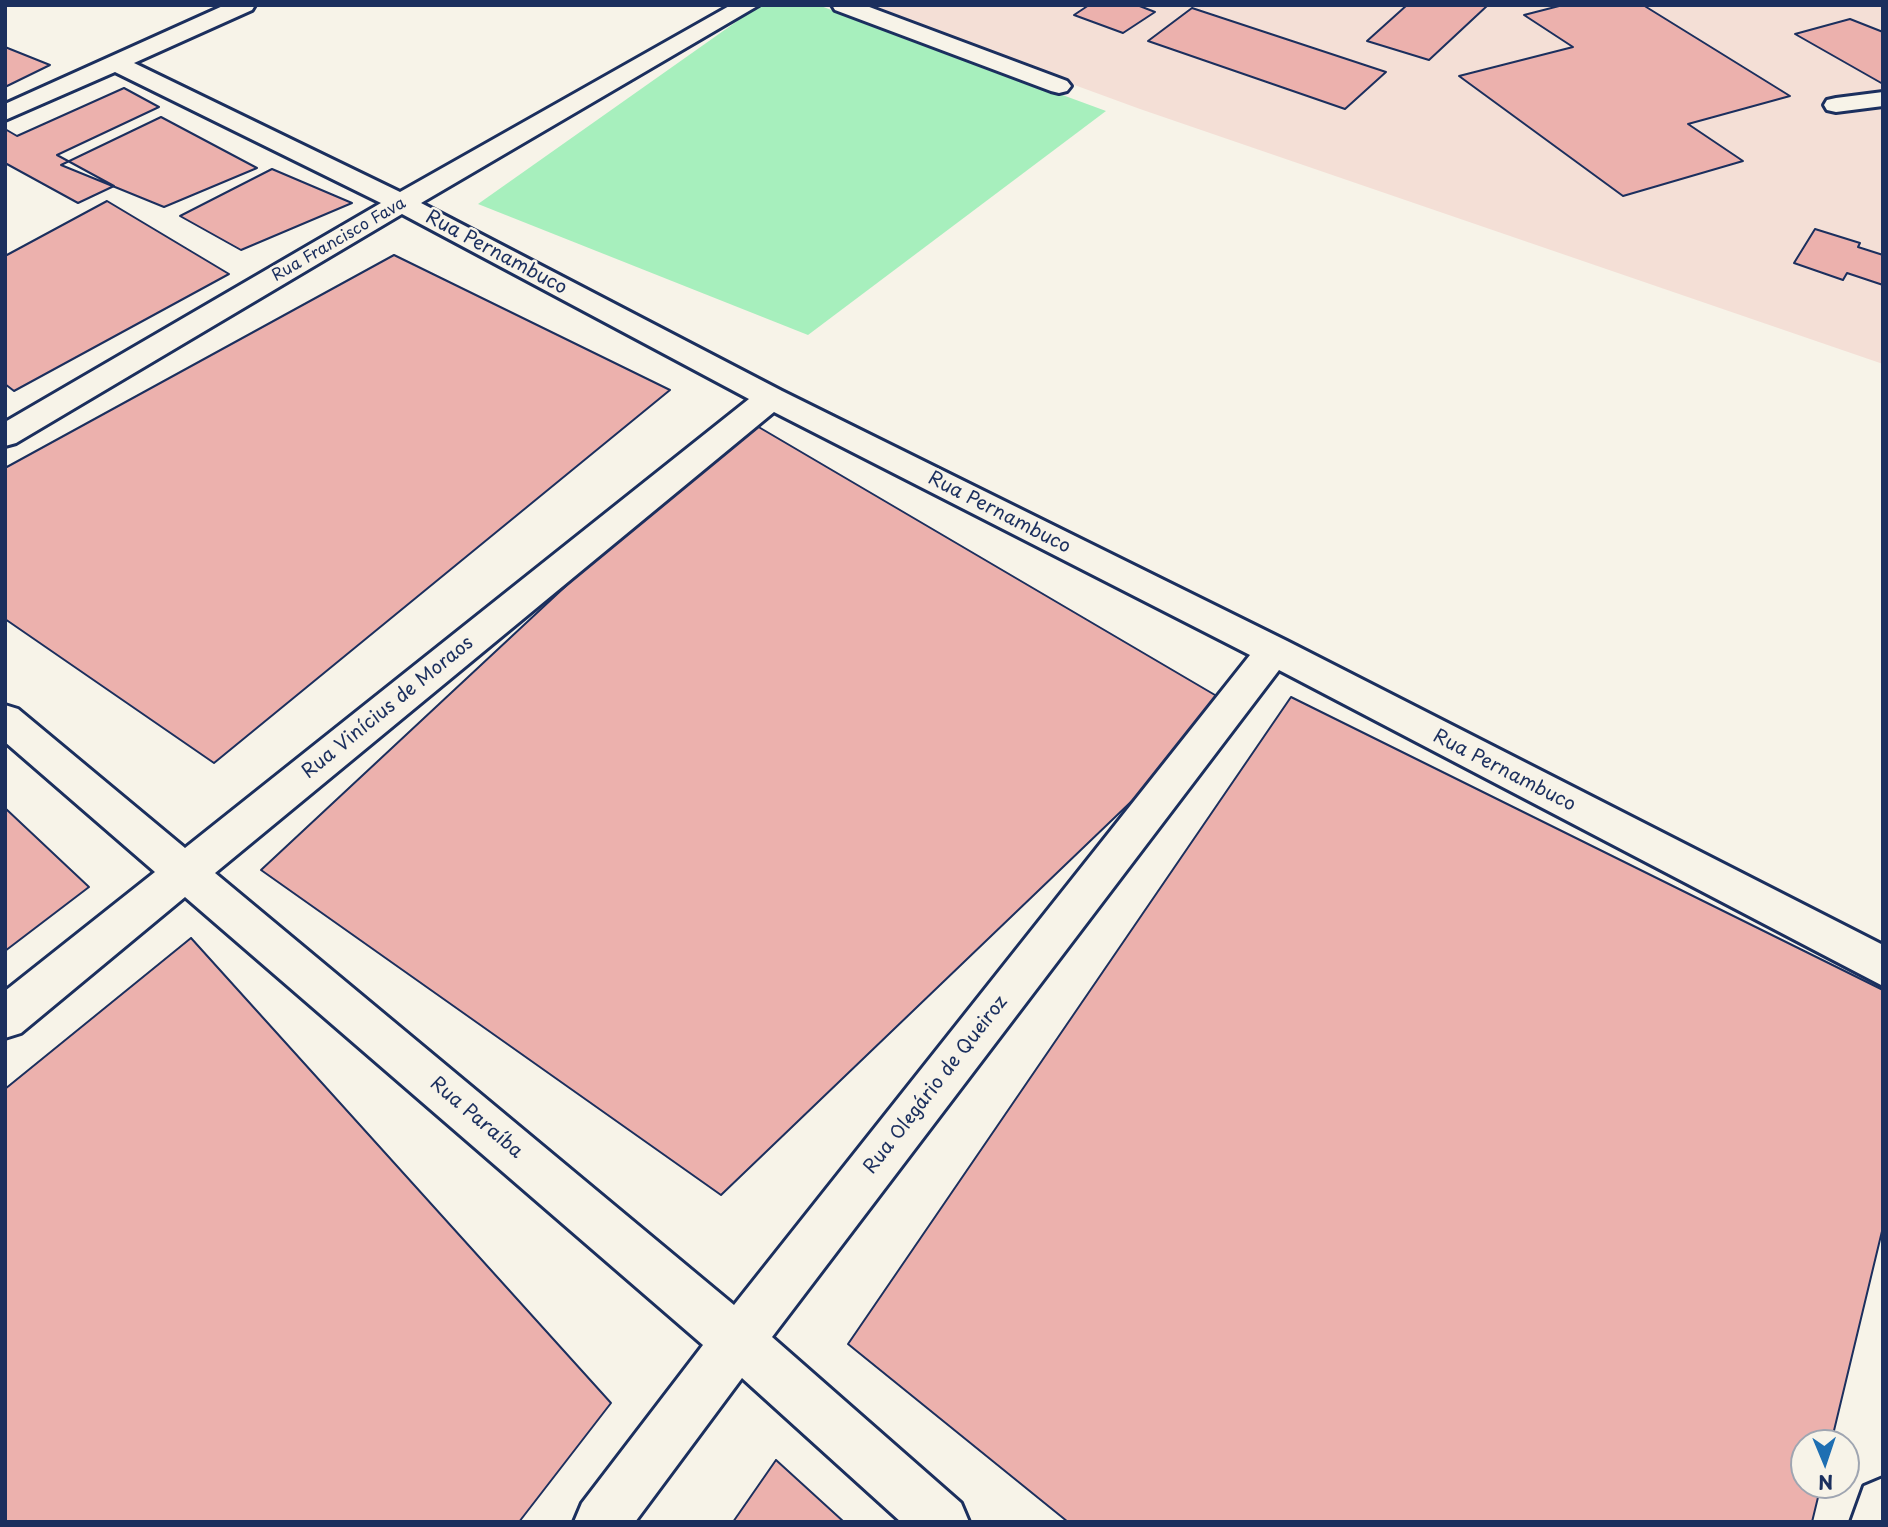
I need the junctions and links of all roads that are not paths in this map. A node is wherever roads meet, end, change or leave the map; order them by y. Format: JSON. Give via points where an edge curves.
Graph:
{"nodes":[{"id":1,"x":244,"y":5,"type":"edge"},
{"id":2,"x":748,"y":5,"type":"edge"},
{"id":3,"x":844,"y":5,"type":"edge"},
{"id":4,"x":114,"y":63,"type":"junction"},
{"id":5,"x":1059,"y":86,"type":"dead end"},
{"id":6,"x":1883,"y":99,"type":"edge"},
{"id":7,"x":1836,"y":105,"type":"dead end"},
{"id":8,"x":5,"y":113,"type":"edge"},
{"id":9,"x":401,"y":203,"type":"junction"},
{"id":10,"x":771,"y":398,"type":"junction"},
{"id":11,"x":5,"y":436,"type":"edge"},
{"id":12,"x":1273,"y":651,"type":"junction"},
{"id":13,"x":5,"y":720,"type":"edge"},
{"id":14,"x":187,"y":872,"type":"junction"},
{"id":15,"x":1883,"y":967,"type":"edge"},
{"id":16,"x":5,"y":1018,"type":"edge"},
{"id":17,"x":738,"y":1340,"type":"junction"},
{"id":18,"x":1883,"y":1505,"type":"edge"},
{"id":19,"x":601,"y":1522,"type":"edge"},
{"id":20,"x":942,"y":1522,"type":"edge"},
{"id":21,"x":1878,"y":1522,"type":"edge"}],
"edges":[{"from":1,"to":4,"type":"street"},
{"from":2,"to":9,"type":"street","name":"Rua Francisco Fava"},
{"from":3,"to":5,"type":"street"},
{"from":4,"to":8,"type":"street"},
{"from":4,"to":9,"type":"street","name":"Rua Pernambuco"},
{"from":6,"to":7,"type":"street"},
{"from":9,"to":10,"type":"street","name":"Rua Pernambuco"},
{"from":9,"to":11,"type":"street","name":"Rua Francisco Fava"},
{"from":10,"to":12,"type":"street","name":"Rua Pernambuco"},
{"from":10,"to":14,"type":"street","name":"Rua Vinícius de Moraos"},
{"from":12,"to":15,"type":"street","name":"Rua Pernambuco"},
{"from":12,"to":17,"type":"street","name":"Rua Olegário de Queiroz"},
{"from":13,"to":14,"type":"street","name":"Rua Paraíba"},
{"from":14,"to":16,"type":"street","name":"Rua Vinícius de Moraos"},
{"from":14,"to":17,"type":"street","name":"Rua Paraíba"},
{"from":17,"to":19,"type":"street","name":"Rua Olegário de Queiroz"},
{"from":17,"to":20,"type":"street","name":"Rua Paraíba"},
{"from":18,"to":21,"type":"street"}]}
